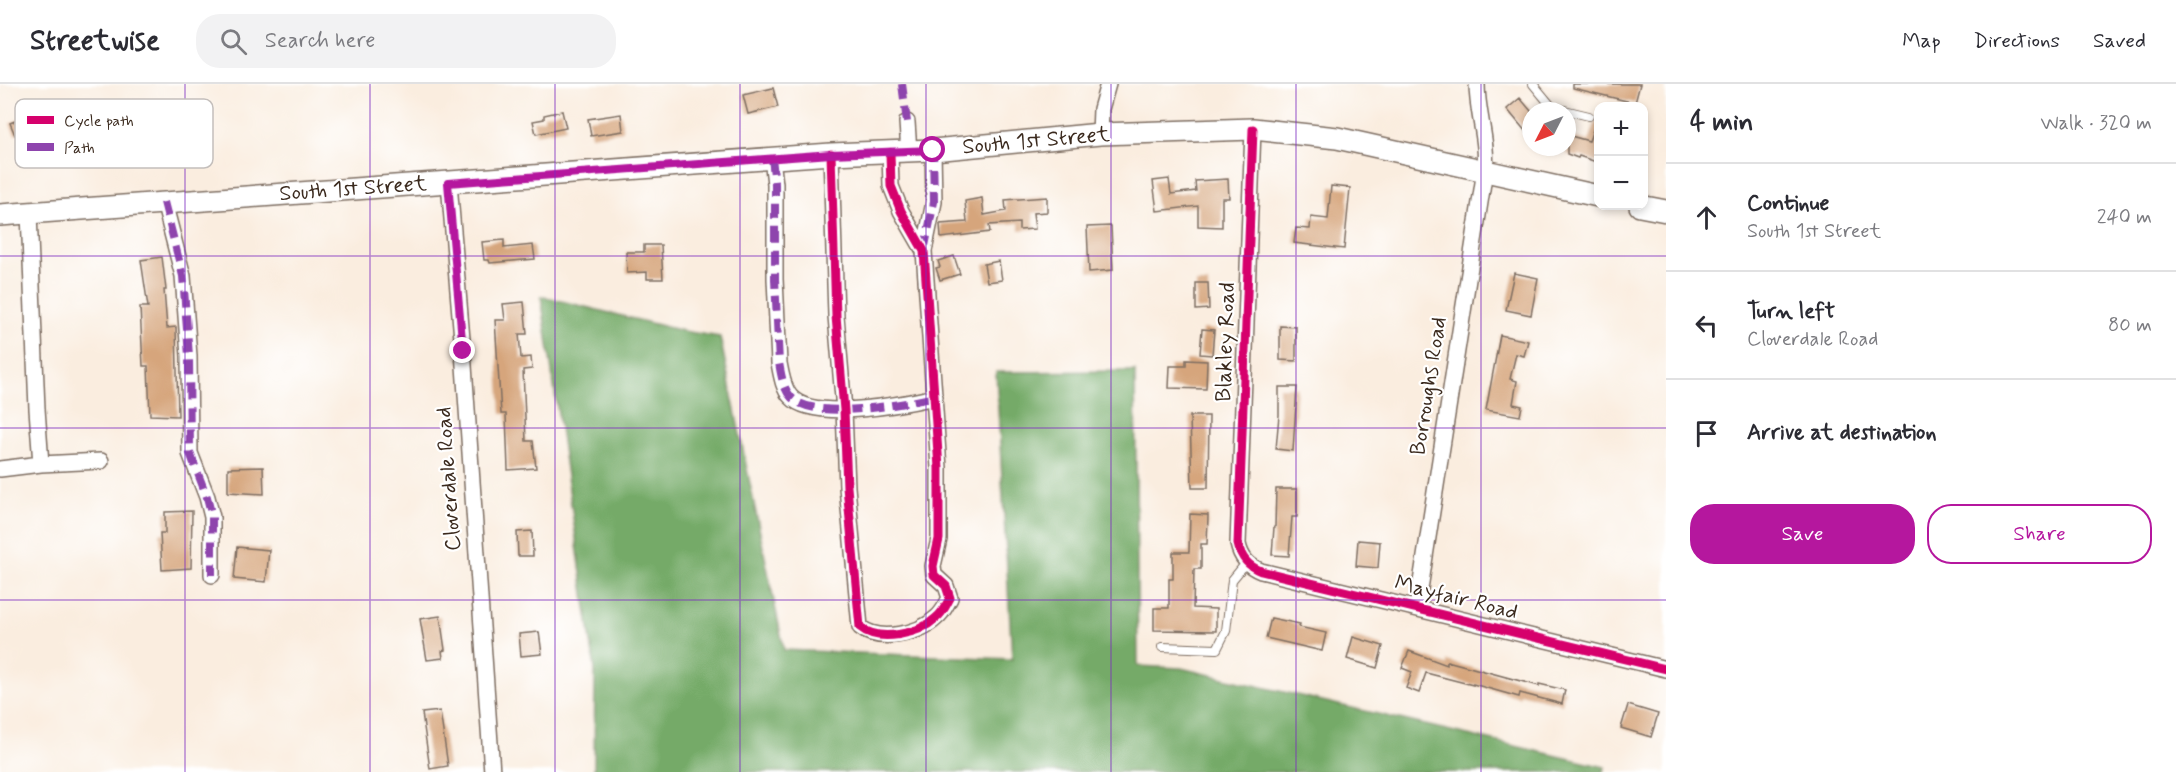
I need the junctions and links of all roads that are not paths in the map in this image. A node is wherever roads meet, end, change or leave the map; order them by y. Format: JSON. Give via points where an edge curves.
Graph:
{"nodes":[{"id":1,"x":1108,"y":84,"type":"edge"},
{"id":2,"x":1477,"y":84,"type":"edge"},
{"id":3,"x":1533,"y":84,"type":"edge"},
{"id":4,"x":1589,"y":116,"type":"dead end"},
{"id":5,"x":907,"y":122,"type":"dead end"},
{"id":6,"x":1253,"y":129,"type":"junction"},
{"id":7,"x":1100,"y":134,"type":"junction"},
{"id":8,"x":933,"y":150,"type":"junction"},
{"id":9,"x":899,"y":152,"type":"junction"},
{"id":10,"x":831,"y":154,"type":"junction"},
{"id":11,"x":772,"y":158,"type":"junction"},
{"id":12,"x":1485,"y":170,"type":"junction"},
{"id":13,"x":448,"y":183,"type":"junction"},
{"id":14,"x":1594,"y":195,"type":"edge"},
{"id":15,"x":164,"y":202,"type":"junction"},
{"id":16,"x":1648,"y":208,"type":"edge"},
{"id":17,"x":1666,"y":211,"type":"edge"},
{"id":18,"x":29,"y":213,"type":"junction"},
{"id":19,"x":0,"y":215,"type":"edge"},
{"id":20,"x":924,"y":252,"type":"junction"},
{"id":21,"x":935,"y":397,"type":"junction"},
{"id":22,"x":844,"y":410,"type":"junction"},
{"id":23,"x":102,"y":461,"type":"dead end"},
{"id":24,"x":41,"y":464,"type":"junction"},
{"id":25,"x":0,"y":469,"type":"edge"},
{"id":26,"x":1244,"y":559,"type":"junction"},
{"id":27,"x":212,"y":575,"type":"dead end"},
{"id":28,"x":1417,"y":608,"type":"junction"},
{"id":29,"x":1162,"y":647,"type":"dead end"},
{"id":30,"x":1666,"y":669,"type":"edge"},
{"id":31,"x":492,"y":772,"type":"edge"}],
"edges":[{"from":1,"to":7,"type":"street"},
{"from":2,"to":12,"type":"street","name":"Borroughs Road","via":[[1487,151]]},
{"from":3,"to":4,"type":"lane","via":[[1552,107]]},
{"from":5,"to":9,"type":"street"},
{"from":6,"to":7,"type":"main road","name":"South 1st Street"},
{"from":6,"to":12,"type":"main road","name":"South 1st Street","via":[[1337,138]]},
{"from":6,"to":26,"type":"street","name":"Blakley Road","via":[[1238,544]]},
{"from":7,"to":8,"type":"main road","name":"South 1st Street"},
{"from":8,"to":9,"type":"main road","name":"South 1st Street"},
{"from":8,"to":20,"type":"street","via":[[934,202]]},
{"from":9,"to":10,"type":"main road","name":"South 1st Street"},
{"from":9,"to":20,"type":"street","via":[[891,186]]},
{"from":10,"to":11,"type":"main road","name":"South 1st Street"},
{"from":10,"to":22,"type":"street","via":[[836,316]]},
{"from":11,"to":13,"type":"main road","name":"South 1st Street"},
{"from":11,"to":22,"type":"street","via":[[781,375],[792,399],[805,406]]},
{"from":12,"to":14,"type":"main road","name":"South 1st Street"},
{"from":12,"to":28,"type":"street","name":"Borroughs Road"},
{"from":13,"to":15,"type":"main road","name":"South 1st Street"},
{"from":13,"to":31,"type":"street","name":"Cloverdale Road"},
{"from":15,"to":18,"type":"main road","name":"South 1st Street"},
{"from":15,"to":27,"type":"street","via":[[183,276],[190,453],[212,517]]},
{"from":16,"to":17,"type":"main road"},
{"from":18,"to":19,"type":"main road","name":"South 1st Street"},
{"from":18,"to":24,"type":"street"},
{"from":20,"to":21,"type":"street"},
{"from":21,"to":22,"type":"street"},
{"from":21,"to":22,"type":"street","via":[[940,515],[933,566],[934,575],[946,586],[950,598],[926,625],[891,634],[866,632],[860,627]]},
{"from":23,"to":24,"type":"street"},
{"from":24,"to":25,"type":"street"},
{"from":26,"to":28,"type":"street","name":"Mayfair Road","via":[[1261,571]]},
{"from":26,"to":29,"type":"lane","via":[[1232,580],[1226,631],[1217,650]]},
{"from":28,"to":30,"type":"street","name":"Mayfair Road"}]}
